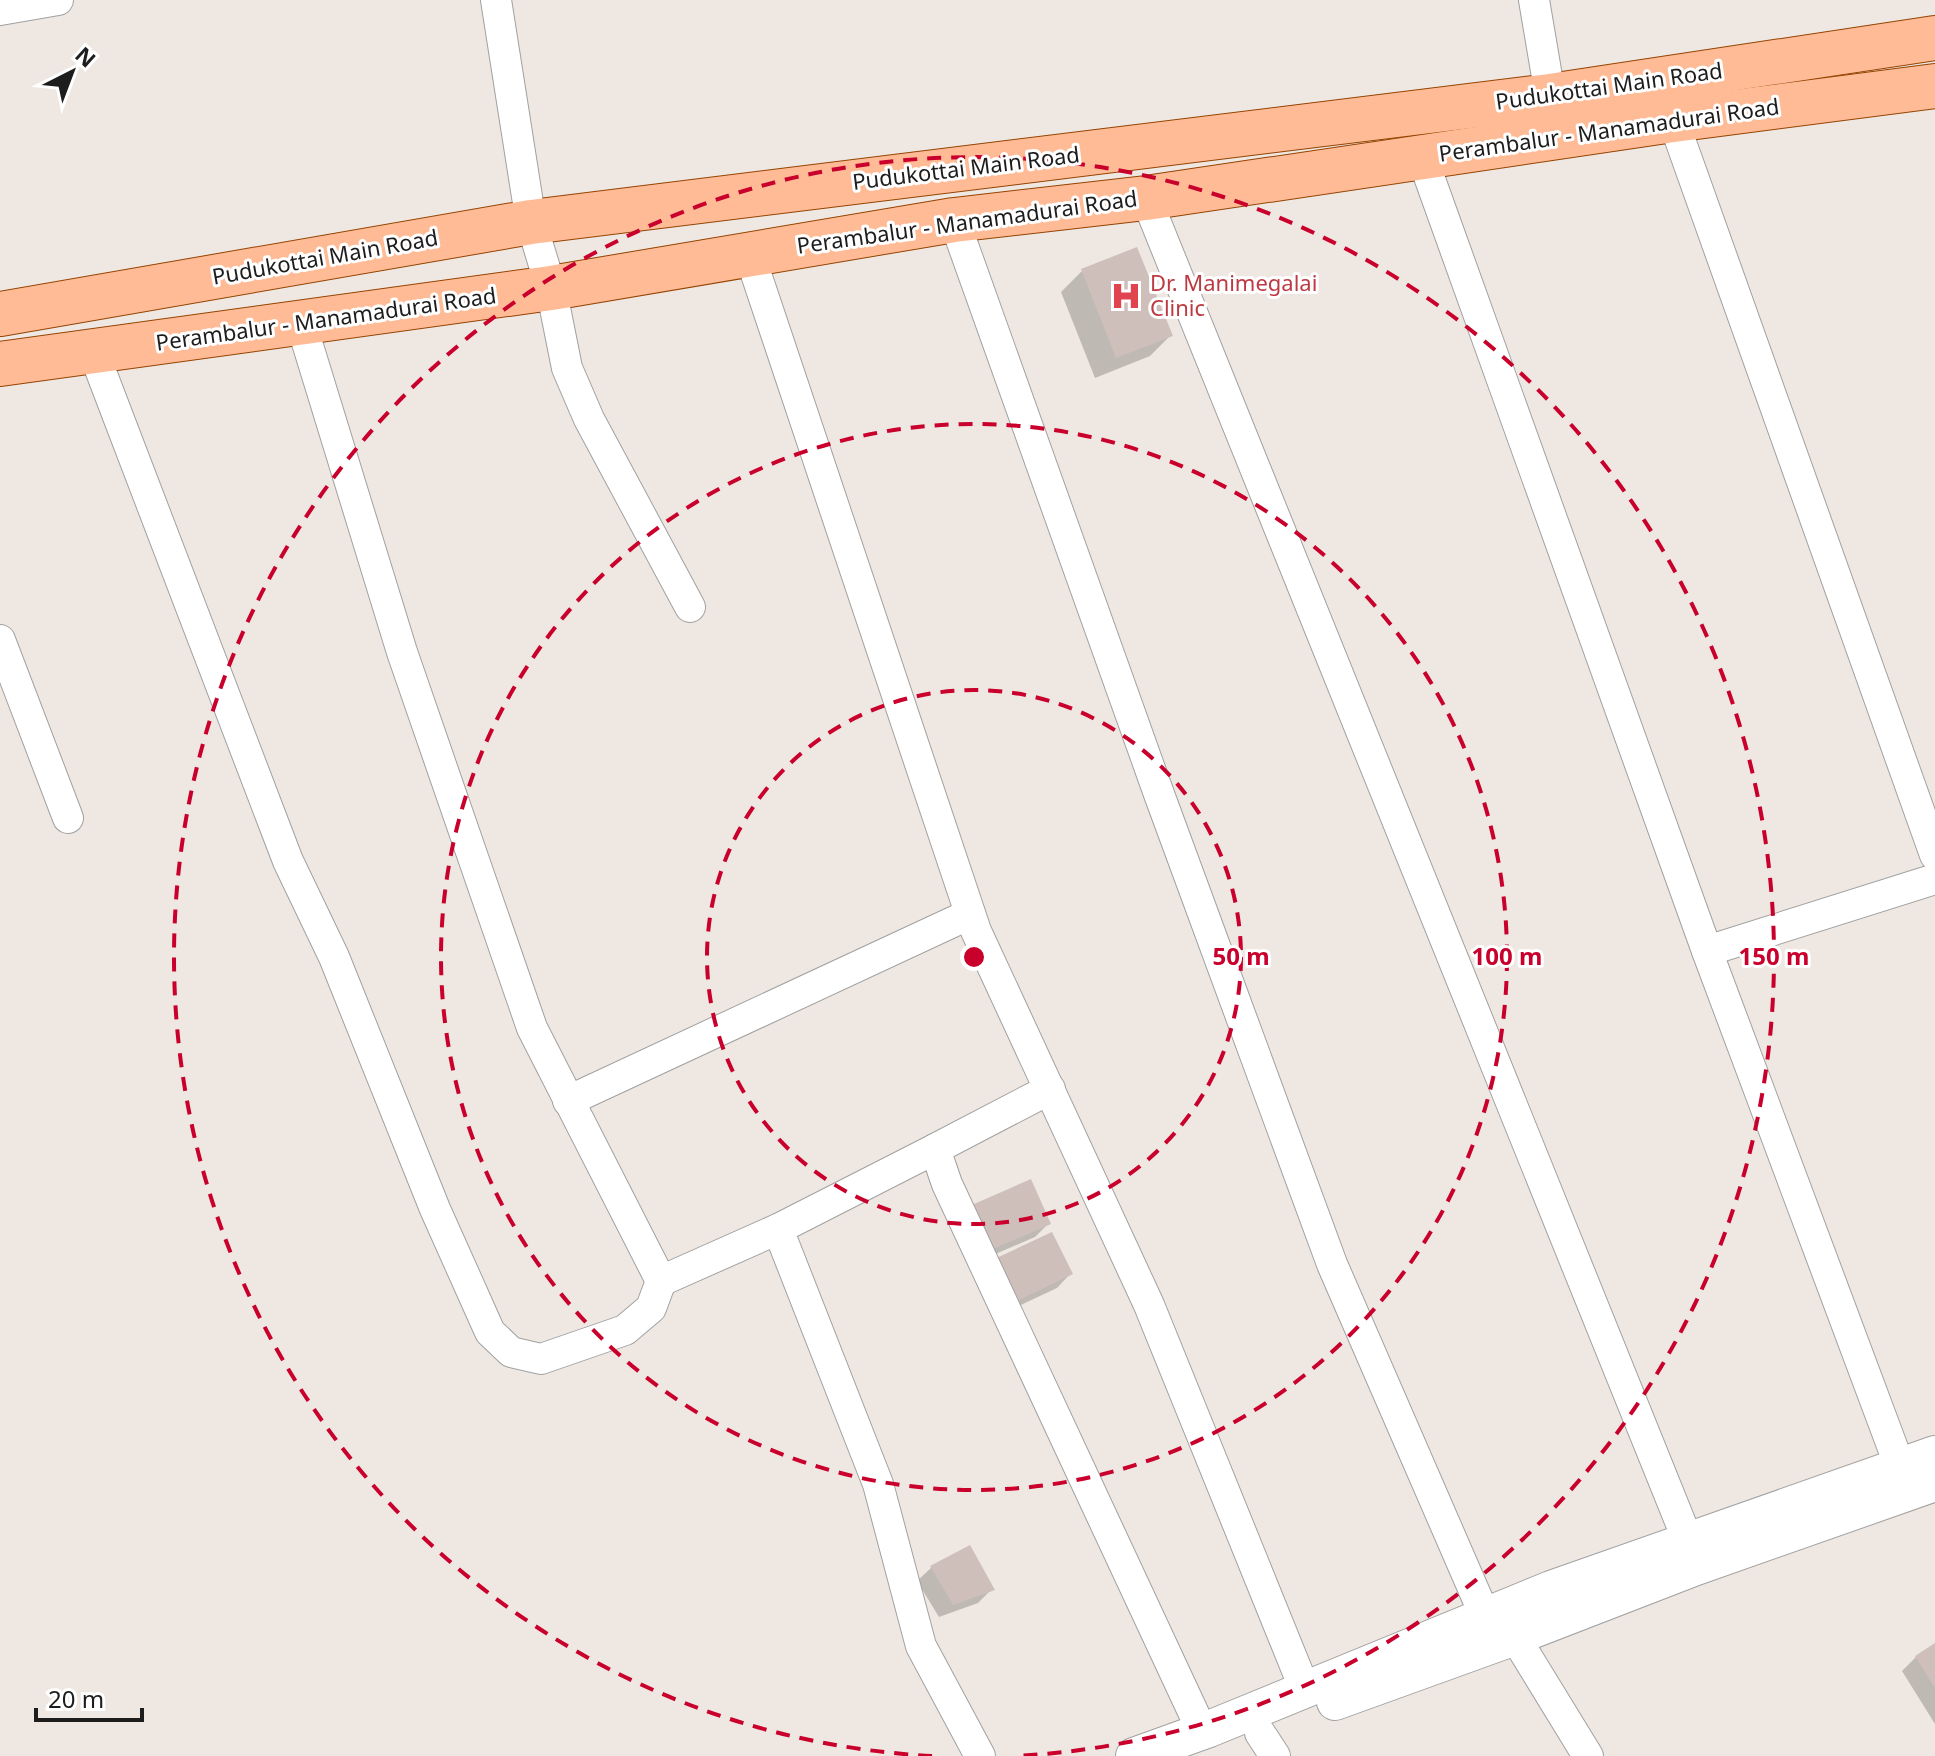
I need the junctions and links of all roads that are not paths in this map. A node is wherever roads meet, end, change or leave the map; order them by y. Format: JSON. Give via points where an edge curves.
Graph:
{"nodes":[{"id":1,"x":58,"y":0,"type":"edge"},
{"id":2,"x":496,"y":0,"type":"edge"},
{"id":3,"x":1534,"y":0,"type":"edge"},
{"id":4,"x":0,"y":10,"type":"edge"},
{"id":5,"x":1935,"y":38,"type":"edge"},
{"id":6,"x":1935,"y":86,"type":"edge"},
{"id":7,"x":1554,"y":116,"type":"junction"},
{"id":8,"x":1673,"y":120,"type":"junction"},
{"id":9,"x":1422,"y":157,"type":"junction"},
{"id":10,"x":1146,"y":198,"type":"junction"},
{"id":11,"x":954,"y":220,"type":"junction"},
{"id":12,"x":531,"y":222,"type":"junction"},
{"id":13,"x":749,"y":253,"type":"junction"},
{"id":14,"x":551,"y":288,"type":"junction"},
{"id":15,"x":0,"y":314,"type":"edge"},
{"id":16,"x":301,"y":323,"type":"junction"},
{"id":17,"x":93,"y":351,"type":"junction"},
{"id":18,"x":0,"y":364,"type":"edge"},
{"id":19,"x":690,"y":607,"type":"dead end"},
{"id":20,"x":0,"y":640,"type":"edge"},
{"id":21,"x":68,"y":818,"type":"dead end"},
{"id":22,"x":1935,"y":855,"type":"edge"},
{"id":23,"x":1935,"y":879,"type":"edge"},
{"id":24,"x":970,"y":914,"type":"junction"},
{"id":25,"x":1707,"y":951,"type":"junction"},
{"id":26,"x":1050,"y":1089,"type":"junction"},
{"id":27,"x":568,"y":1101,"type":"junction"},
{"id":28,"x":935,"y":1149,"type":"junction"},
{"id":29,"x":778,"y":1229,"type":"junction"},
{"id":30,"x":661,"y":1281,"type":"junction"},
{"id":31,"x":1935,"y":1454,"type":"edge"},
{"id":32,"x":1900,"y":1467,"type":"junction"},
{"id":33,"x":1935,"y":1483,"type":"edge"},
{"id":34,"x":1688,"y":1541,"type":"junction"},
{"id":35,"x":1485,"y":1616,"type":"junction"},
{"id":36,"x":1515,"y":1637,"type":"junction"},
{"id":37,"x":1305,"y":1690,"type":"junction"},
{"id":38,"x":1200,"y":1744,"type":"edge"},
{"id":39,"x":1268,"y":1745,"type":"edge"},
{"id":40,"x":980,"y":1756,"type":"edge"},
{"id":41,"x":1134,"y":1756,"type":"edge"},
{"id":42,"x":1588,"y":1756,"type":"edge"}],
"edges":[{"from":1,"to":4,"type":"street"},
{"from":2,"to":12,"type":"street"},
{"from":3,"to":7,"type":"street"},
{"from":5,"to":7,"type":"main road","name":"Pudukottai Main Road"},
{"from":6,"to":8,"type":"main road","name":"Perambalur - Manamadurai Road"},
{"from":7,"to":8,"type":"main road","name":"Perambalur - Manamadurai Road"},
{"from":7,"to":9,"type":"main road","name":"Perambalur - Manamadurai Road"},
{"from":7,"to":12,"type":"main road","name":"Pudukottai Main Road"},
{"from":8,"to":22,"type":"street"},
{"from":9,"to":10,"type":"main road","name":"Perambalur - Manamadurai Road"},
{"from":9,"to":25,"type":"street"},
{"from":10,"to":11,"type":"main road","name":"Perambalur - Manamadurai Road"},
{"from":10,"to":34,"type":"street"},
{"from":11,"to":13,"type":"main road","name":"Perambalur - Manamadurai Road"},
{"from":11,"to":35,"type":"street","via":[[1327,1250]]},
{"from":12,"to":14,"type":"street"},
{"from":12,"to":15,"type":"main road","name":"Pudukottai Main Road"},
{"from":13,"to":14,"type":"main road","name":"Perambalur - Manamadurai Road"},
{"from":13,"to":24,"type":"street"},
{"from":14,"to":16,"type":"main road","name":"Perambalur - Manamadurai Road"},
{"from":14,"to":19,"type":"street","via":[[567,368],[589,419]]},
{"from":16,"to":17,"type":"main road","name":"Perambalur - Manamadurai Road"},
{"from":16,"to":27,"type":"street","via":[[402,652],[532,1028]]},
{"from":17,"to":18,"type":"main road","name":"Perambalur - Manamadurai Road"},
{"from":17,"to":30,"type":"street","via":[[288,861],[334,957],[490,1332],[511,1352],[541,1359],[625,1330],[651,1308]]},
{"from":20,"to":21,"type":"street"},
{"from":23,"to":25,"type":"street"},
{"from":24,"to":26,"type":"street"},
{"from":24,"to":27,"type":"street"},
{"from":25,"to":32,"type":"street"},
{"from":26,"to":28,"type":"street"},
{"from":26,"to":37,"type":"street","via":[[1149,1305]]},
{"from":27,"to":30,"type":"street"},
{"from":28,"to":29,"type":"street"},
{"from":28,"to":38,"type":"street"},
{"from":29,"to":30,"type":"street"},
{"from":29,"to":40,"type":"street","via":[[878,1484],[921,1646]]},
{"from":31,"to":32,"type":"street"},
{"from":32,"to":34,"type":"street"},
{"from":33,"to":36,"type":"street"},
{"from":34,"to":35,"type":"street"},
{"from":35,"to":37,"type":"street"},
{"from":36,"to":39,"type":"street","via":[[1321,1707]]},
{"from":36,"to":42,"type":"street"},
{"from":37,"to":38,"type":"street"},
{"from":38,"to":39,"type":"street"},
{"from":38,"to":41,"type":"street"}]}
